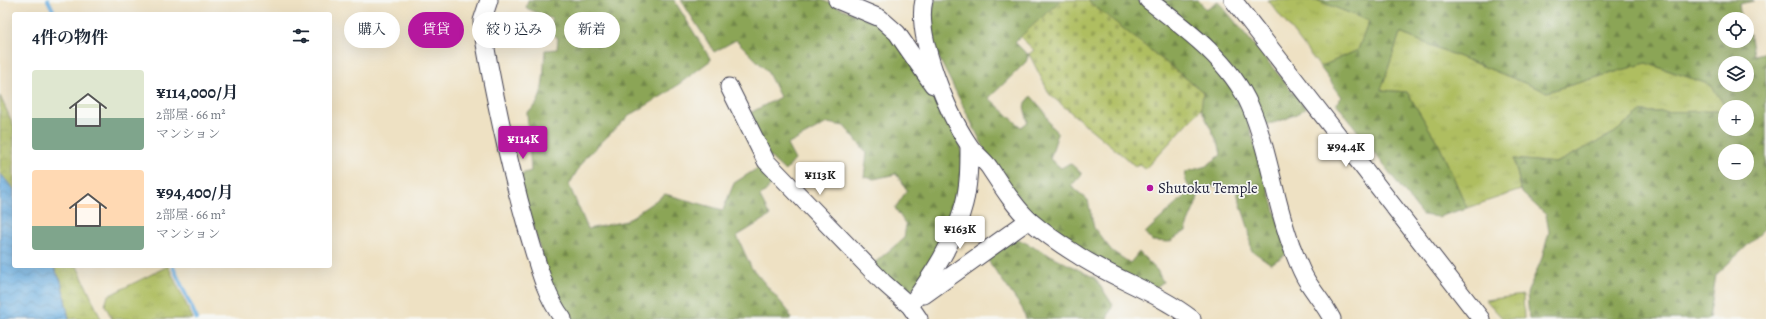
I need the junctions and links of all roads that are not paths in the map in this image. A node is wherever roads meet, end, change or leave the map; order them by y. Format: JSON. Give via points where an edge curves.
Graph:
{"nodes":[{"id":1,"x":489,"y":0,"type":"edge"},
{"id":2,"x":837,"y":0,"type":"edge"},
{"id":3,"x":924,"y":0,"type":"edge"},
{"id":4,"x":1148,"y":0,"type":"edge"},
{"id":5,"x":1233,"y":0,"type":"edge"},
{"id":6,"x":728,"y":87,"type":"dead end"},
{"id":7,"x":950,"y":110,"type":"junction"},
{"id":8,"x":969,"y":146,"type":"junction"},
{"id":9,"x":1029,"y":220,"type":"junction"},
{"id":10,"x":914,"y":313,"type":"edge"},
{"id":11,"x":563,"y":319,"type":"edge"},
{"id":12,"x":1192,"y":319,"type":"edge"},
{"id":13,"x":1332,"y":319,"type":"edge"},
{"id":14,"x":1481,"y":319,"type":"edge"}],
"edges":[{"from":1,"to":11,"type":"street","via":[[482,21],[483,33],[511,174],[542,278]]},
{"from":2,"to":7,"type":"street","via":[[880,18],[897,33]]},
{"from":3,"to":7,"type":"street","via":[[924,39]]},
{"from":4,"to":13,"type":"street","via":[[1209,50],[1234,79],[1249,105],[1260,134],[1282,220],[1298,262]]},
{"from":5,"to":14,"type":"street"},
{"from":6,"to":10,"type":"street","via":[[766,161]]},
{"from":7,"to":8,"type":"street"},
{"from":8,"to":9,"type":"street","via":[[984,160]]},
{"from":8,"to":10,"type":"street","via":[[965,203],[958,225]]},
{"from":9,"to":10,"type":"street","via":[[971,260]]},
{"from":9,"to":12,"type":"street","via":[[1077,255],[1160,297]]}]}
